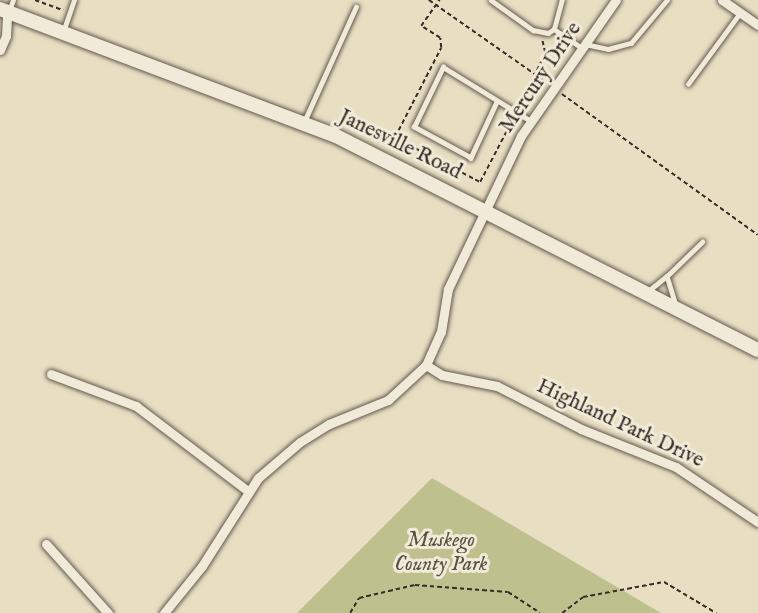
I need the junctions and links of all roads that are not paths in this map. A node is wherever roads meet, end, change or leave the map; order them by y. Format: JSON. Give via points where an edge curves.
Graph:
{"nodes":[{"id":1,"x":13,"y":0,"type":"edge"},
{"id":2,"x":74,"y":0,"type":"edge"},
{"id":3,"x":491,"y":0,"type":"edge"},
{"id":4,"x":561,"y":0,"type":"edge"},
{"id":5,"x":616,"y":0,"type":"edge"},
{"id":6,"x":667,"y":0,"type":"edge"},
{"id":7,"x":722,"y":0,"type":"edge"},
{"id":8,"x":734,"y":3,"type":"edge"},
{"id":9,"x":356,"y":7,"type":"dead end"},
{"id":10,"x":740,"y":13,"type":"junction"},
{"id":11,"x":2,"y":15,"type":"edge"},
{"id":12,"x":758,"y":26,"type":"edge"},
{"id":13,"x":554,"y":29,"type":"junction"},
{"id":14,"x":62,"y":34,"type":"junction"},
{"id":15,"x":584,"y":46,"type":"junction"},
{"id":16,"x":0,"y":50,"type":"edge"},
{"id":17,"x":688,"y":84,"type":"dead end"},
{"id":18,"x":497,"y":102,"type":"junction"},
{"id":19,"x":531,"y":121,"type":"junction"},
{"id":20,"x":304,"y":122,"type":"junction"},
{"id":21,"x":488,"y":212,"type":"junction"},
{"id":22,"x":702,"y":242,"type":"dead end"},
{"id":23,"x":667,"y":276,"type":"junction"},
{"id":24,"x":646,"y":293,"type":"junction"},
{"id":25,"x":676,"y":306,"type":"junction"},
{"id":26,"x":758,"y":350,"type":"edge"},
{"id":27,"x":426,"y":365,"type":"junction"},
{"id":28,"x":51,"y":374,"type":"dead end"},
{"id":29,"x":248,"y":491,"type":"junction"},
{"id":30,"x":758,"y":522,"type":"edge"},
{"id":31,"x":45,"y":544,"type":"dead end"},
{"id":32,"x":108,"y":613,"type":"edge"},
{"id":33,"x":164,"y":613,"type":"edge"}],
"edges":[{"from":1,"to":11,"type":"lane"},
{"from":2,"to":14,"type":"lane"},
{"from":3,"to":13,"type":"lane","via":[[539,31]]},
{"from":4,"to":13,"type":"lane"},
{"from":5,"to":15,"type":"street","name":"Mercury Drive"},
{"from":6,"to":15,"type":"lane","via":[[631,43],[608,50]]},
{"from":7,"to":8,"type":"street"},
{"from":8,"to":10,"type":"street"},
{"from":9,"to":20,"type":"lane"},
{"from":10,"to":12,"type":"street"},
{"from":10,"to":17,"type":"lane"},
{"from":11,"to":14,"type":"main road","name":"Janesville Road"},
{"from":11,"to":16,"type":"street","via":[[6,36]]},
{"from":13,"to":15,"type":"lane"},
{"from":14,"to":20,"type":"main road","name":"Janesville Road"},
{"from":15,"to":19,"type":"street","name":"Mercury Drive"},
{"from":18,"to":18,"type":"lane","via":[[443,67],[414,127],[471,158]]},
{"from":18,"to":19,"type":"lane"},
{"from":19,"to":21,"type":"street","name":"Mercury Drive"},
{"from":20,"to":21,"type":"main road","name":"Janesville Road"},
{"from":21,"to":24,"type":"main road","name":"Janesville Road"},
{"from":21,"to":27,"type":"street","name":"Mercury Drive","via":[[448,289],[441,332]]},
{"from":22,"to":23,"type":"lane"},
{"from":23,"to":24,"type":"lane"},
{"from":23,"to":25,"type":"lane"},
{"from":24,"to":25,"type":"main road","name":"Janesville Road"},
{"from":25,"to":26,"type":"main road","name":"Janesville Road"},
{"from":27,"to":29,"type":"street","via":[[388,400],[329,424],[300,442]]},
{"from":27,"to":30,"type":"street","name":"Highland Park Drive","via":[[442,375],[497,386],[581,429],[676,467]]},
{"from":28,"to":29,"type":"street","via":[[136,406]]},
{"from":29,"to":33,"type":"street","via":[[202,566]]},
{"from":31,"to":32,"type":"street"}]}
